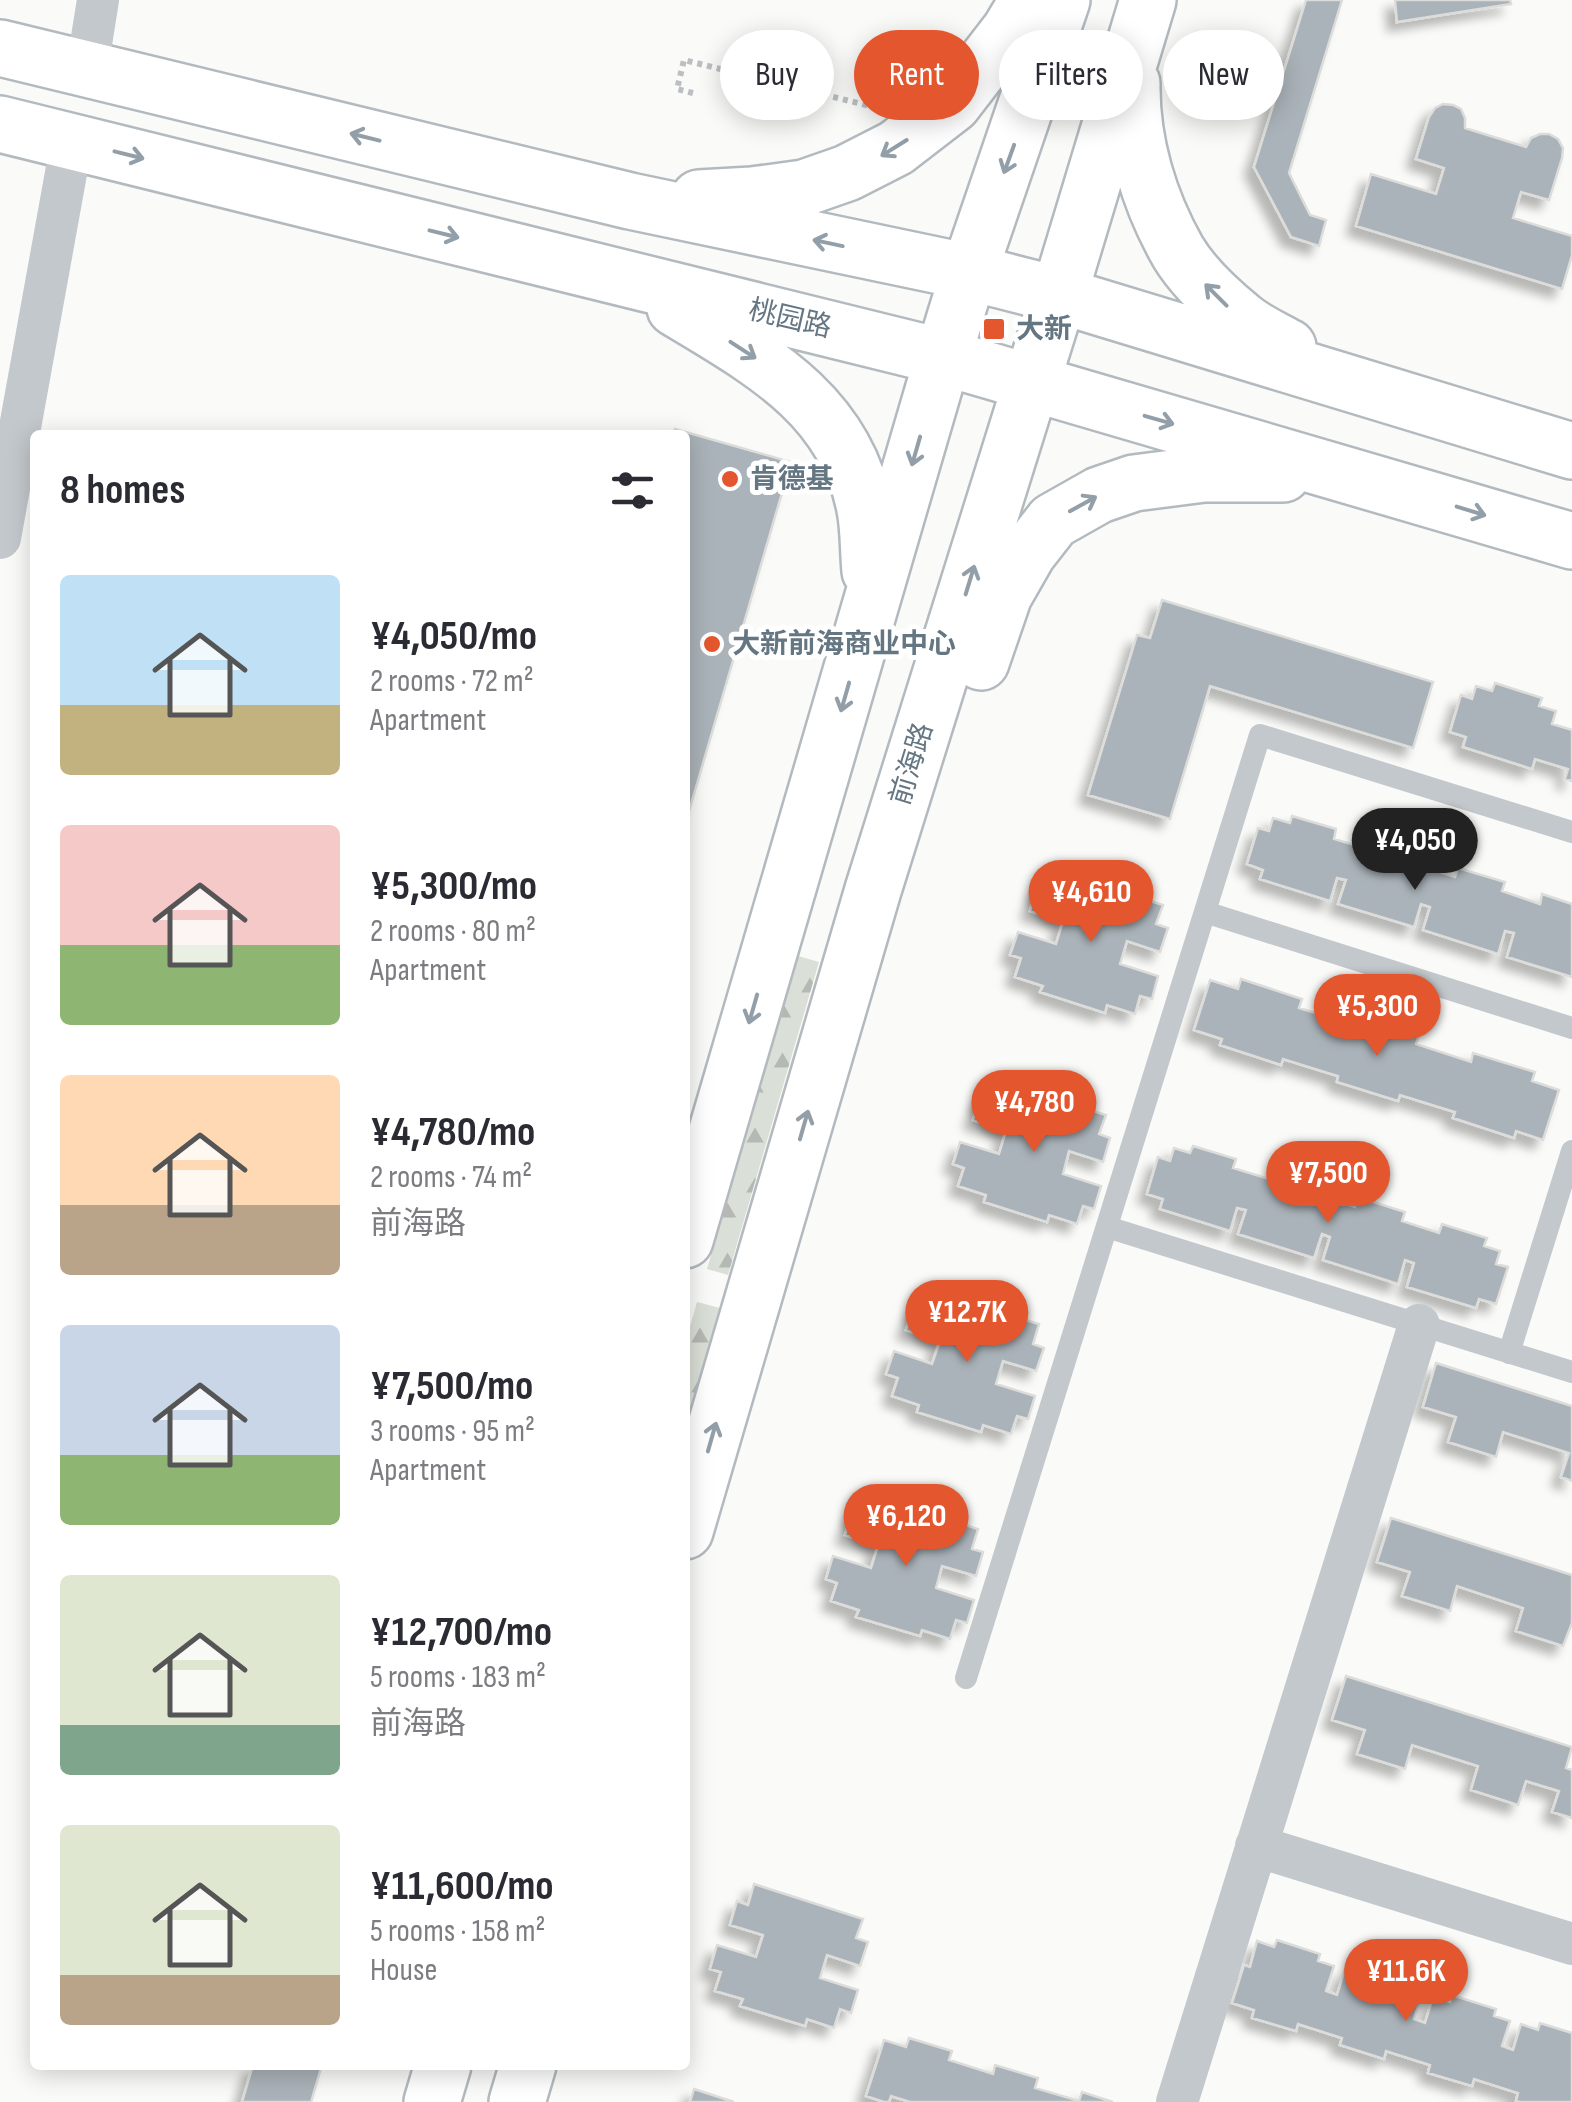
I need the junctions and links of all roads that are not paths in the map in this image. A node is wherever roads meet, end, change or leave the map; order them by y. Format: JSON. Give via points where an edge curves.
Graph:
{"nodes":[{"id":1,"x":98,"y":0,"type":"edge"},
{"id":2,"x":1028,"y":0,"type":"edge"},
{"id":3,"x":1062,"y":0,"type":"edge"},
{"id":4,"x":1140,"y":24,"type":"edge"},
{"id":5,"x":0,"y":48,"type":"edge"},
{"id":6,"x":87,"y":69,"type":"junction"},
{"id":7,"x":0,"y":124,"type":"edge"},
{"id":8,"x":72,"y":140,"type":"junction"},
{"id":9,"x":630,"y":201,"type":"junction"},
{"id":10,"x":970,"y":272,"type":"junction"},
{"id":11,"x":630,"y":281,"type":"junction"},
{"id":12,"x":1060,"y":295,"type":"junction"},
{"id":13,"x":943,"y":357,"type":"junction"},
{"id":14,"x":1032,"y":382,"type":"junction"},
{"id":15,"x":1389,"y":396,"type":"junction"},
{"id":16,"x":1572,"y":451,"type":"edge"},
{"id":17,"x":1371,"y":482,"type":"junction"},
{"id":18,"x":0,"y":538,"type":"edge"},
{"id":19,"x":1572,"y":542,"type":"edge"},
{"id":20,"x":872,"y":604,"type":"junction"},
{"id":21,"x":1572,"y":832,"type":"edge"},
{"id":22,"x":873,"y":890,"type":"junction"},
{"id":23,"x":1204,"y":912,"type":"junction"},
{"id":24,"x":1572,"y":1028,"type":"edge"},
{"id":25,"x":1572,"y":1151,"type":"edge"},
{"id":26,"x":690,"y":1223,"type":"edge"},
{"id":27,"x":1107,"y":1227,"type":"junction"},
{"id":28,"x":1419,"y":1325,"type":"junction"},
{"id":29,"x":1509,"y":1353,"type":"junction"},
{"id":30,"x":1572,"y":1372,"type":"edge"},
{"id":31,"x":690,"y":1513,"type":"edge"},
{"id":32,"x":966,"y":1678,"type":"dead end"},
{"id":33,"x":1256,"y":1846,"type":"junction"},
{"id":34,"x":1572,"y":1944,"type":"edge"},
{"id":35,"x":441,"y":2070,"type":"edge"},
{"id":36,"x":527,"y":2070,"type":"edge"},
{"id":37,"x":432,"y":2102,"type":"edge"},
{"id":38,"x":517,"y":2102,"type":"edge"},
{"id":39,"x":1177,"y":2102,"type":"edge"}],
"edges":[{"from":1,"to":6,"type":"street"},
{"from":2,"to":9,"type":"main road","one_way":true,"via":[[953,104],[864,165],[804,188]]},
{"from":3,"to":10,"type":"main road","one_way":true},
{"from":4,"to":12,"type":"main road","name":"前海路"},
{"from":15,"to":4,"type":"main road","one_way":true,"via":[[1244,322],[1180,255],[1138,151],[1131,104]]},
{"from":5,"to":6,"type":"main road"},
{"from":9,"to":6,"type":"main road","one_way":true},
{"from":7,"to":8,"type":"main road","name":"桃园路"},
{"from":8,"to":11,"type":"main road","name":"桃园路","one_way":true},
{"from":8,"to":18,"type":"street"},
{"from":10,"to":9,"type":"main road","one_way":true},
{"from":10,"to":12,"type":"main road"},
{"from":10,"to":13,"type":"main road"},
{"from":11,"to":13,"type":"main road","name":"桃园路"},
{"from":11,"to":20,"type":"main road","one_way":true,"via":[[790,382],[826,421],[854,472],[865,510]]},
{"from":12,"to":14,"type":"main road","name":"前海路"},
{"from":12,"to":15,"type":"main road"},
{"from":13,"to":14,"type":"main road","name":"桃园路"},
{"from":13,"to":20,"type":"main road","one_way":true},
{"from":14,"to":17,"type":"main road","name":"桃园路","one_way":true},
{"from":22,"to":14,"type":"main road","name":"前海路","one_way":true},
{"from":15,"to":16,"type":"main road"},
{"from":17,"to":19,"type":"main road","name":"桃园路","one_way":true},
{"from":22,"to":17,"type":"main road","one_way":true,"via":[[963,712],[1004,595],[1053,520],[1134,483],[1204,474]]},
{"from":20,"to":26,"type":"main road","one_way":true},
{"from":21,"to":23,"type":"lane","via":[[1260,734]]},
{"from":31,"to":22,"type":"main road","name":"前海路","one_way":true},
{"from":23,"to":24,"type":"lane"},
{"from":23,"to":27,"type":"lane"},
{"from":25,"to":29,"type":"lane"},
{"from":27,"to":28,"type":"lane"},
{"from":27,"to":32,"type":"lane"},
{"from":28,"to":29,"type":"lane"},
{"from":28,"to":33,"type":"street"},
{"from":29,"to":30,"type":"lane"},
{"from":33,"to":34,"type":"street"},
{"from":33,"to":39,"type":"street"},
{"from":35,"to":37,"type":"main road"},
{"from":36,"to":38,"type":"main road"}]}
